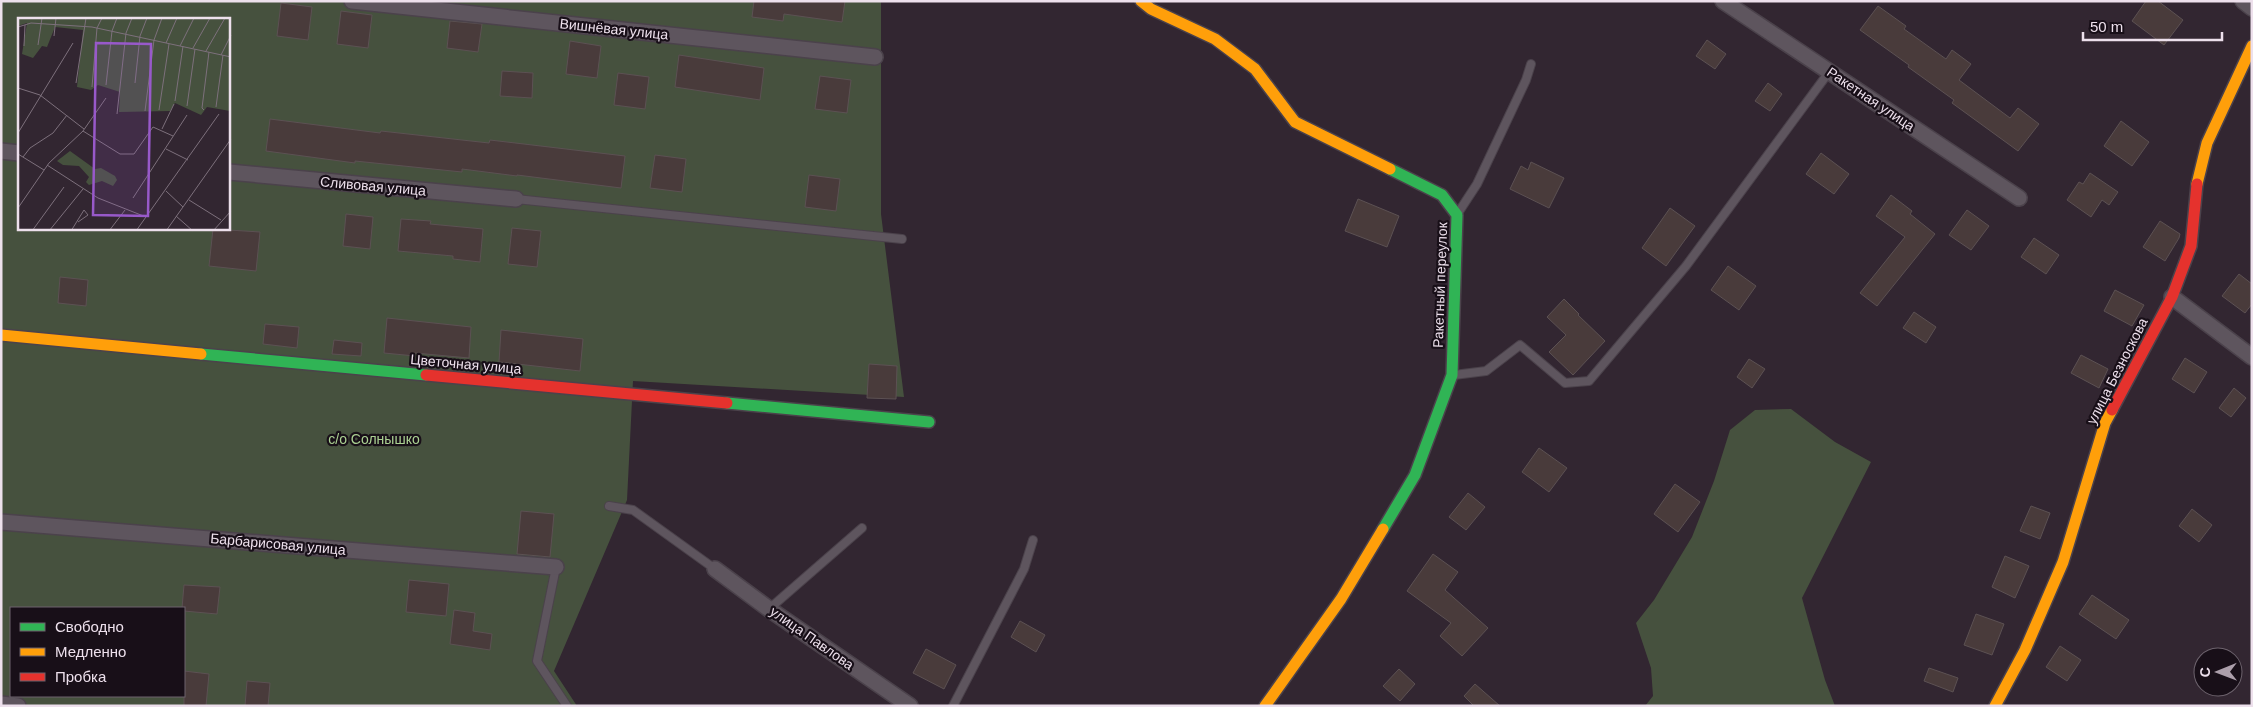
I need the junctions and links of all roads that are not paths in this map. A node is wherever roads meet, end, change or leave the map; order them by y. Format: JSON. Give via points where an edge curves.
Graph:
{"nodes":[{"id":1,"x":352,"y":1,"type":"edge"},
{"id":2,"x":1141,"y":1,"type":"edge"},
{"id":3,"x":1723,"y":1,"type":"edge"},
{"id":4,"x":2242,"y":1,"type":"edge"},
{"id":5,"x":2252,"y":8,"type":"edge"},
{"id":6,"x":2252,"y":46,"type":"edge"},
{"id":7,"x":875,"y":57,"type":"dead end"},
{"id":8,"x":1531,"y":64,"type":"dead end"},
{"id":9,"x":1829,"y":72,"type":"junction"},
{"id":10,"x":1,"y":151,"type":"edge"},
{"id":11,"x":18,"y":153,"type":"edge"},
{"id":12,"x":230,"y":172,"type":"edge"},
{"id":13,"x":2019,"y":198,"type":"dead end"},
{"id":14,"x":516,"y":200,"type":"joint"},
{"id":15,"x":1457,"y":215,"type":"junction"},
{"id":16,"x":902,"y":239,"type":"dead end"},
{"id":17,"x":2172,"y":297,"type":"junction"},
{"id":18,"x":1,"y":335,"type":"edge"},
{"id":19,"x":2252,"y":357,"type":"edge"},
{"id":20,"x":1452,"y":375,"type":"junction"},
{"id":21,"x":929,"y":422,"type":"dead end"},
{"id":22,"x":609,"y":506,"type":"dead end"},
{"id":23,"x":1,"y":522,"type":"edge"},
{"id":24,"x":862,"y":528,"type":"dead end"},
{"id":25,"x":1034,"y":540,"type":"dead end"},
{"id":26,"x":556,"y":567,"type":"joint"},
{"id":27,"x":716,"y":569,"type":"joint"},
{"id":28,"x":769,"y":608,"type":"junction"},
{"id":29,"x":1,"y":704,"type":"edge"},
{"id":30,"x":18,"y":706,"type":"edge"},
{"id":31,"x":567,"y":706,"type":"edge"},
{"id":32,"x":910,"y":706,"type":"edge"},
{"id":33,"x":954,"y":706,"type":"edge"},
{"id":34,"x":1265,"y":706,"type":"edge"},
{"id":35,"x":1995,"y":706,"type":"edge"}],
"edges":[{"from":1,"to":7,"type":"street","name":"Вишнёвая улица"},
{"from":2,"to":15,"type":"street","name":"Ракетный переулок","via":[[1151,9],[1215,39],[1255,69],[1295,122],[1442,195]]},
{"from":3,"to":9,"type":"street","name":"Ракетная улица"},
{"from":4,"to":5,"type":"street"},
{"from":6,"to":17,"type":"street","name":"улица Безноскова","via":[[2207,143],[2197,183],[2191,246]]},
{"from":8,"to":15,"type":"lane","via":[[1477,184]]},
{"from":9,"to":13,"type":"street","name":"Ракетная улица"},
{"from":9,"to":20,"type":"lane","via":[[1686,266],[1589,382],[1565,383],[1520,345],[1486,371]]},
{"from":10,"to":11,"type":"street"},
{"from":12,"to":14,"type":"street","name":"Сливовая улица"},
{"from":14,"to":16,"type":"lane"},
{"from":15,"to":20,"type":"street","name":"Ракетный переулок"},
{"from":17,"to":19,"type":"street"},
{"from":17,"to":35,"type":"street","name":"улица Безноскова","via":[[2105,423],[2063,562],[2025,650]]},
{"from":18,"to":21,"type":"street","name":"Цветочная улица"},
{"from":20,"to":34,"type":"street","name":"Ракетный переулок","via":[[1415,476],[1341,599]]},
{"from":22,"to":27,"type":"lane","via":[[633,510]]},
{"from":23,"to":26,"type":"street","name":"Барбарисовая улица"},
{"from":24,"to":28,"type":"lane"},
{"from":25,"to":33,"type":"lane","via":[[1024,569]]},
{"from":26,"to":31,"type":"lane","via":[[537,661]]},
{"from":27,"to":28,"type":"street","name":"улица Павлова"},
{"from":28,"to":32,"type":"street","name":"улица Павлова"},
{"from":29,"to":30,"type":"street"}]}
